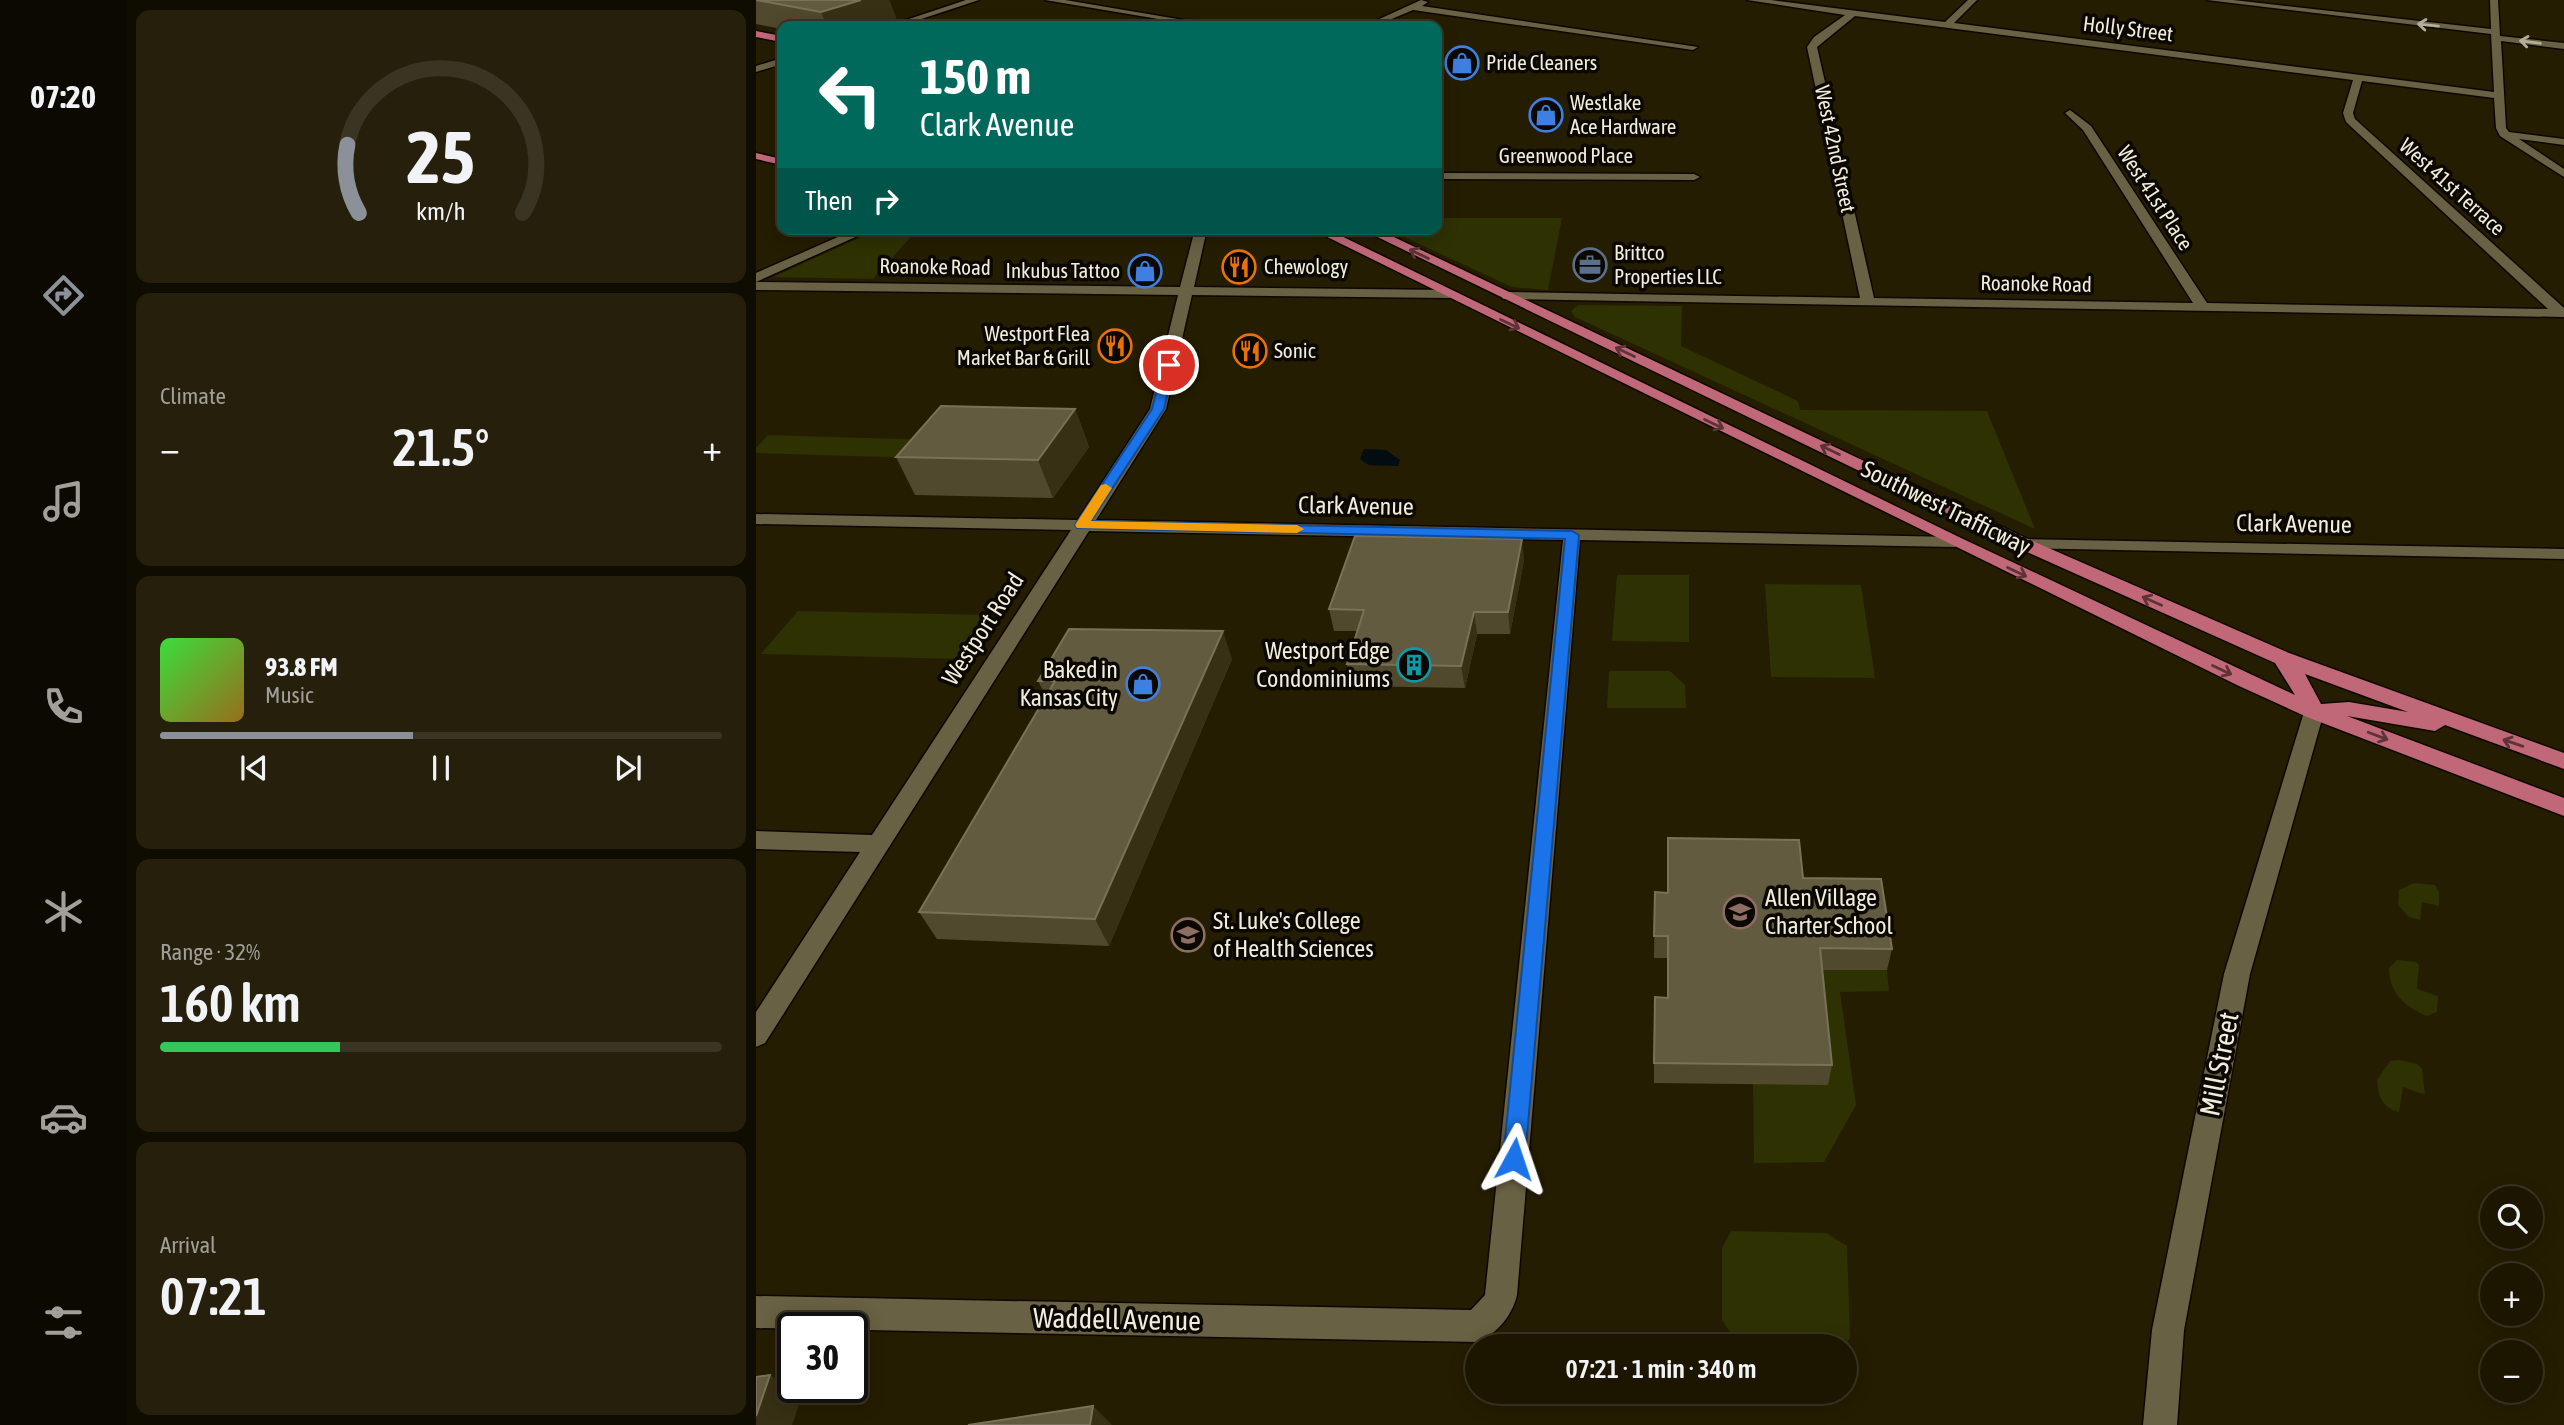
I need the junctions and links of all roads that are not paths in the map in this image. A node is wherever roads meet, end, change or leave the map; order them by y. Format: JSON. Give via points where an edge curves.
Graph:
{"nodes":[{"id":1,"x":975,"y":0,"type":"edge"},
{"id":2,"x":1049,"y":0,"type":"edge"},
{"id":3,"x":1428,"y":0,"type":"edge"},
{"id":4,"x":1751,"y":0,"type":"edge"},
{"id":5,"x":1973,"y":0,"type":"edge"},
{"id":6,"x":2211,"y":0,"type":"edge"},
{"id":7,"x":2494,"y":0,"type":"edge"},
{"id":8,"x":1412,"y":7,"type":"junction"},
{"id":9,"x":1853,"y":13,"type":"junction"},
{"id":10,"x":908,"y":21,"type":"edge"},
{"id":11,"x":1183,"y":21,"type":"edge"},
{"id":12,"x":1380,"y":21,"type":"edge"},
{"id":13,"x":1947,"y":25,"type":"junction"},
{"id":14,"x":756,"y":34,"type":"edge"},
{"id":15,"x":2496,"y":35,"type":"junction"},
{"id":16,"x":777,"y":38,"type":"edge"},
{"id":17,"x":2564,"y":46,"type":"edge"},
{"id":18,"x":1693,"y":47,"type":"dead end"},
{"id":19,"x":777,"y":63,"type":"edge"},
{"id":20,"x":756,"y":69,"type":"edge"},
{"id":21,"x":2358,"y":78,"type":"junction"},
{"id":22,"x":2500,"y":96,"type":"junction"},
{"id":23,"x":2070,"y":113,"type":"dead end"},
{"id":24,"x":2504,"y":134,"type":"junction"},
{"id":25,"x":2564,"y":142,"type":"edge"},
{"id":26,"x":756,"y":156,"type":"edge"},
{"id":27,"x":777,"y":161,"type":"edge"},
{"id":28,"x":2564,"y":174,"type":"edge"},
{"id":29,"x":1442,"y":176,"type":"edge"},
{"id":30,"x":1694,"y":177,"type":"dead end"},
{"id":31,"x":853,"y":235,"type":"edge"},
{"id":32,"x":1200,"y":235,"type":"edge"},
{"id":33,"x":1329,"y":235,"type":"edge"},
{"id":34,"x":1381,"y":235,"type":"edge"},
{"id":35,"x":756,"y":278,"type":"edge"},
{"id":36,"x":756,"y":286,"type":"edge"},
{"id":37,"x":1186,"y":293,"type":"junction"},
{"id":38,"x":1449,"y":294,"type":"junction"},
{"id":39,"x":1508,"y":296,"type":"junction"},
{"id":40,"x":1868,"y":303,"type":"junction"},
{"id":41,"x":2203,"y":308,"type":"junction"},
{"id":42,"x":2563,"y":313,"type":"edge"},
{"id":43,"x":756,"y":519,"type":"edge"},
{"id":44,"x":1082,"y":525,"type":"junction"},
{"id":45,"x":1572,"y":535,"type":"junction"},
{"id":46,"x":1955,"y":542,"type":"junction"},
{"id":47,"x":2024,"y":544,"type":"junction"},
{"id":48,"x":2564,"y":554,"type":"edge"},
{"id":49,"x":2282,"y":658,"type":"junction"},
{"id":50,"x":2314,"y":712,"type":"junction"},
{"id":51,"x":2462,"y":725,"type":"junction"},
{"id":52,"x":2564,"y":761,"type":"edge"},
{"id":53,"x":2564,"y":807,"type":"edge"},
{"id":54,"x":756,"y":840,"type":"edge"},
{"id":55,"x":876,"y":844,"type":"junction"},
{"id":56,"x":756,"y":1035,"type":"edge"},
{"id":57,"x":756,"y":1312,"type":"edge"},
{"id":58,"x":2160,"y":1425,"type":"edge"}],
"edges":[{"from":1,"to":10,"type":"street"},
{"from":2,"to":11,"type":"street"},
{"from":3,"to":8,"type":"street"},
{"from":4,"to":9,"type":"street","name":"Holly Street"},
{"from":5,"to":13,"type":"street"},
{"from":15,"to":6,"type":"street","one_way":true},
{"from":7,"to":15,"type":"street"},
{"from":8,"to":12,"type":"street"},
{"from":8,"to":18,"type":"street"},
{"from":9,"to":13,"type":"street","name":"Holly Street"},
{"from":9,"to":40,"type":"street","name":"West 42nd Street","via":[[1812,47]]},
{"from":13,"to":21,"type":"street","name":"Holly Street"},
{"from":14,"to":16,"type":"main road"},
{"from":17,"to":15,"type":"street","one_way":true},
{"from":15,"to":22,"type":"street"},
{"from":19,"to":20,"type":"street"},
{"from":21,"to":22,"type":"street","name":"Holly Street"},
{"from":21,"to":42,"type":"street","name":"West 41st Terrace","via":[[2350,120]]},
{"from":22,"to":24,"type":"street"},
{"from":23,"to":41,"type":"street","name":"West 41st Place","via":[[2087,128]]},
{"from":24,"to":25,"type":"street"},
{"from":24,"to":28,"type":"street"},
{"from":26,"to":27,"type":"main road"},
{"from":29,"to":30,"type":"street","name":"Greenwood Place"},
{"from":31,"to":35,"type":"street"},
{"from":32,"to":37,"type":"street","name":"Westport Road"},
{"from":33,"to":38,"type":"main road","name":"Southwest Trafficway"},
{"from":39,"to":34,"type":"main road","name":"Southwest Trafficway","one_way":true},
{"from":36,"to":37,"type":"street","name":"Roanoke Road"},
{"from":37,"to":38,"type":"street","name":"Roanoke Road"},
{"from":37,"to":44,"type":"street","name":"Westport Road","via":[[1158,409]]},
{"from":38,"to":46,"type":"main road","name":"Southwest Trafficway","one_way":true},
{"from":39,"to":40,"type":"street","name":"Roanoke Road"},
{"from":47,"to":39,"type":"main road","name":"Southwest Trafficway","one_way":true},
{"from":40,"to":41,"type":"street","name":"Roanoke Road"},
{"from":41,"to":42,"type":"street","name":"Roanoke Road"},
{"from":43,"to":44,"type":"street","name":"Clark Avenue"},
{"from":44,"to":45,"type":"street","name":"Clark Avenue"},
{"from":44,"to":55,"type":"street","name":"Westport Road"},
{"from":45,"to":46,"type":"street","name":"Clark Avenue"},
{"from":45,"to":57,"type":"street","name":"Waddell Avenue","via":[[1501,1295],[1499,1304],[1477,1326]]},
{"from":46,"to":50,"type":"main road","name":"Southwest Trafficway","one_way":true},
{"from":47,"to":48,"type":"street","name":"Clark Avenue"},
{"from":49,"to":47,"type":"main road","name":"Southwest Trafficway","one_way":true},
{"from":49,"to":50,"type":"main road"},
{"from":49,"to":51,"type":"main road","name":"Southwest Trafficway"},
{"from":50,"to":51,"type":"main road","via":[[2348,709],[2423,724]]},
{"from":50,"to":53,"type":"main road","name":"Southwest Trafficway","one_way":true},
{"from":50,"to":58,"type":"street","name":"Mill Street","via":[[2236,974],[2168,1330]]},
{"from":52,"to":51,"type":"main road","name":"Southwest Trafficway","one_way":true},
{"from":54,"to":55,"type":"street"},
{"from":55,"to":56,"type":"street","name":"Westport Road"}]}
